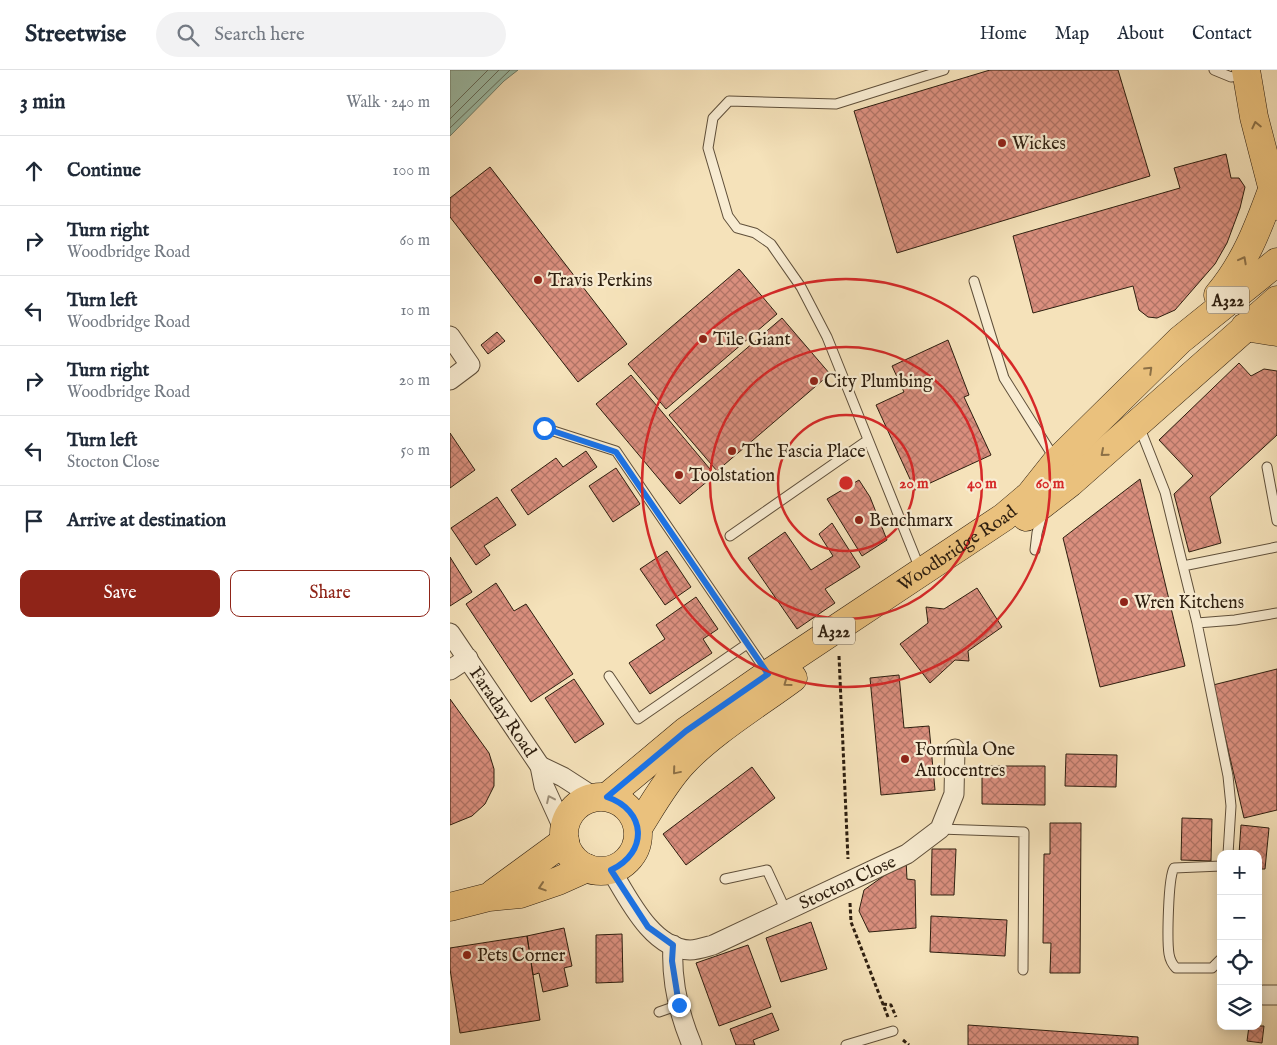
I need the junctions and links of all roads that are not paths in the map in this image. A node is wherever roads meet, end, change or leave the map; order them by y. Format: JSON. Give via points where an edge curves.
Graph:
{"nodes":[{"id":1,"x":944,"y":70,"type":"edge"},
{"id":2,"x":1214,"y":70,"type":"edge"},
{"id":3,"x":1247,"y":72,"type":"edge"},
{"id":4,"x":1274,"y":198,"type":"edge"},
{"id":5,"x":1277,"y":262,"type":"edge"},
{"id":6,"x":974,"y":281,"type":"dead end"},
{"id":7,"x":1277,"y":300,"type":"edge"},
{"id":8,"x":1245,"y":327,"type":"junction"},
{"id":9,"x":1277,"y":332,"type":"edge"},
{"id":10,"x":450,"y":336,"type":"edge"},
{"id":11,"x":1180,"y":340,"type":"junction"},
{"id":12,"x":450,"y":380,"type":"edge"},
{"id":13,"x":1138,"y":424,"type":"junction"},
{"id":14,"x":544,"y":428,"type":"dead end"},
{"id":15,"x":868,"y":440,"type":"junction"},
{"id":16,"x":1057,"y":462,"type":"junction"},
{"id":17,"x":1266,"y":466,"type":"dead end"},
{"id":18,"x":1046,"y":501,"type":"junction"},
{"id":19,"x":1277,"y":521,"type":"edge"},
{"id":20,"x":730,"y":536,"type":"dead end"},
{"id":21,"x":1277,"y":547,"type":"edge"},
{"id":22,"x":1035,"y":550,"type":"dead end"},
{"id":23,"x":1183,"y":566,"type":"junction"},
{"id":24,"x":922,"y":573,"type":"junction"},
{"id":25,"x":1277,"y":613,"type":"edge"},
{"id":26,"x":1197,"y":622,"type":"junction"},
{"id":27,"x":450,"y":633,"type":"edge"},
{"id":28,"x":747,"y":644,"type":"junction"},
{"id":29,"x":468,"y":658,"type":"junction"},
{"id":30,"x":450,"y":670,"type":"edge"},
{"id":31,"x":768,"y":674,"type":"junction"},
{"id":32,"x":609,"y":676,"type":"dead end"},
{"id":33,"x":955,"y":749,"type":"dead end"},
{"id":34,"x":540,"y":766,"type":"junction"},
{"id":35,"x":601,"y":797,"type":"junction"},
{"id":36,"x":638,"y":828,"type":"junction"},
{"id":37,"x":940,"y":829,"type":"junction"},
{"id":38,"x":564,"y":836,"type":"junction"},
{"id":39,"x":1228,"y":850,"type":"edge"},
{"id":40,"x":1217,"y":866,"type":"edge"},
{"id":41,"x":599,"y":869,"type":"junction"},
{"id":42,"x":725,"y":879,"type":"dead end"},
{"id":43,"x":489,"y":897,"type":"junction"},
{"id":44,"x":450,"y":907,"type":"edge"},
{"id":45,"x":786,"y":911,"type":"junction"},
{"id":46,"x":673,"y":945,"type":"junction"},
{"id":47,"x":1217,"y":963,"type":"edge"},
{"id":48,"x":1023,"y":970,"type":"dead end"},
{"id":49,"x":681,"y":1010,"type":"junction"},
{"id":50,"x":659,"y":1012,"type":"dead end"},
{"id":51,"x":893,"y":1031,"type":"road end"},
{"id":52,"x":690,"y":1043,"type":"edge"},
{"id":53,"x":846,"y":1045,"type":"edge"}],
"edges":[{"from":1,"to":15,"type":"lane","via":[[836,104],[729,101],[713,118],[708,148],[728,216],[737,228],[755,233],[771,244],[801,287],[827,337]]},
{"from":2,"to":3,"type":"lane","via":[[1231,77]]},
{"from":4,"to":3,"type":"main road","one_way":true,"via":[[1254,117]]},
{"from":11,"to":4,"type":"main road","one_way":true,"via":[[1234,276]]},
{"from":5,"to":11,"type":"main road","name":"Woodbridge Road","number":"A322"},
{"from":6,"to":16,"type":"lane","via":[[1004,378]]},
{"from":7,"to":8,"type":"main road","name":"Woodbridge Road","number":"A322"},
{"from":8,"to":9,"type":"main road"},
{"from":8,"to":13,"type":"main road","name":"Woodbridge Road","number":"A322"},
{"from":10,"to":12,"type":"street","via":[[470,365]]},
{"from":16,"to":11,"type":"main road","name":"Woodbridge Road","number":"A322","one_way":true},
{"from":13,"to":18,"type":"main road","name":"Woodbridge Road","number":"A322","one_way":true},
{"from":13,"to":23,"type":"lane","via":[[1165,492]]},
{"from":14,"to":28,"type":"lane","via":[[616,452]]},
{"from":15,"to":20,"type":"lane"},
{"from":15,"to":24,"type":"lane"},
{"from":16,"to":24,"type":"main road","name":"Woodbridge Road","number":"A322","via":[[1030,496],[1011,512]]},
{"from":17,"to":19,"type":"lane"},
{"from":18,"to":22,"type":"lane"},
{"from":18,"to":36,"type":"main road","name":"Woodbridge Road","number":"A322","one_way":true,"via":[[839,645],[700,747],[666,784]]},
{"from":21,"to":23,"type":"lane"},
{"from":23,"to":26,"type":"lane"},
{"from":24,"to":31,"type":"main road","name":"Woodbridge Road","number":"A322"},
{"from":25,"to":26,"type":"lane"},
{"from":26,"to":39,"type":"lane","via":[[1228,776],[1231,806]]},
{"from":27,"to":29,"type":"street","name":"Faraday Road"},
{"from":28,"to":31,"type":"lane"},
{"from":28,"to":32,"type":"lane","via":[[638,719]]},
{"from":29,"to":30,"type":"street"},
{"from":29,"to":34,"type":"street","name":"Faraday Road"},
{"from":31,"to":35,"type":"main road","name":"Woodbridge Road","number":"A322","via":[[686,731]]},
{"from":33,"to":37,"type":"street","via":[[954,794]]},
{"from":34,"to":35,"type":"street","name":"Faraday Road"},
{"from":38,"to":34,"type":"street","name":"Faraday Road","one_way":true,"via":[[544,786]]},
{"from":35,"to":36,"type":"main road","via":[[628,807]]},
{"from":35,"to":38,"type":"main road","name":"Woodbridge Road","via":[[583,801],[574,810],[567,820]]},
{"from":36,"to":41,"type":"main road","name":"Woodbridge Road","via":[[638,839],[629,858]]},
{"from":37,"to":45,"type":"street","name":"Stocton Close","via":[[907,854]]},
{"from":37,"to":48,"type":"lane","via":[[1024,832]]},
{"from":38,"to":41,"type":"main road","via":[[573,857]]},
{"from":38,"to":43,"type":"main road","name":"Woodbridge Road"},
{"from":40,"to":47,"type":"lane","via":[[1174,868],[1169,946],[1172,964],[1176,968],[1212,968]]},
{"from":41,"to":43,"type":"main road","name":"Woodbridge Road","one_way":true,"via":[[520,894]]},
{"from":41,"to":46,"type":"street","name":"Stocton Close","via":[[648,927]]},
{"from":42,"to":45,"type":"lane","via":[[767,870]]},
{"from":43,"to":44,"type":"main road","name":"Woodbridge Road"},
{"from":45,"to":46,"type":"street","name":"Stocton Close","via":[[713,945],[690,950]]},
{"from":46,"to":49,"type":"street","via":[[672,961]]},
{"from":49,"to":50,"type":"lane"},
{"from":49,"to":52,"type":"street"},
{"from":51,"to":53,"type":"lane"}]}
